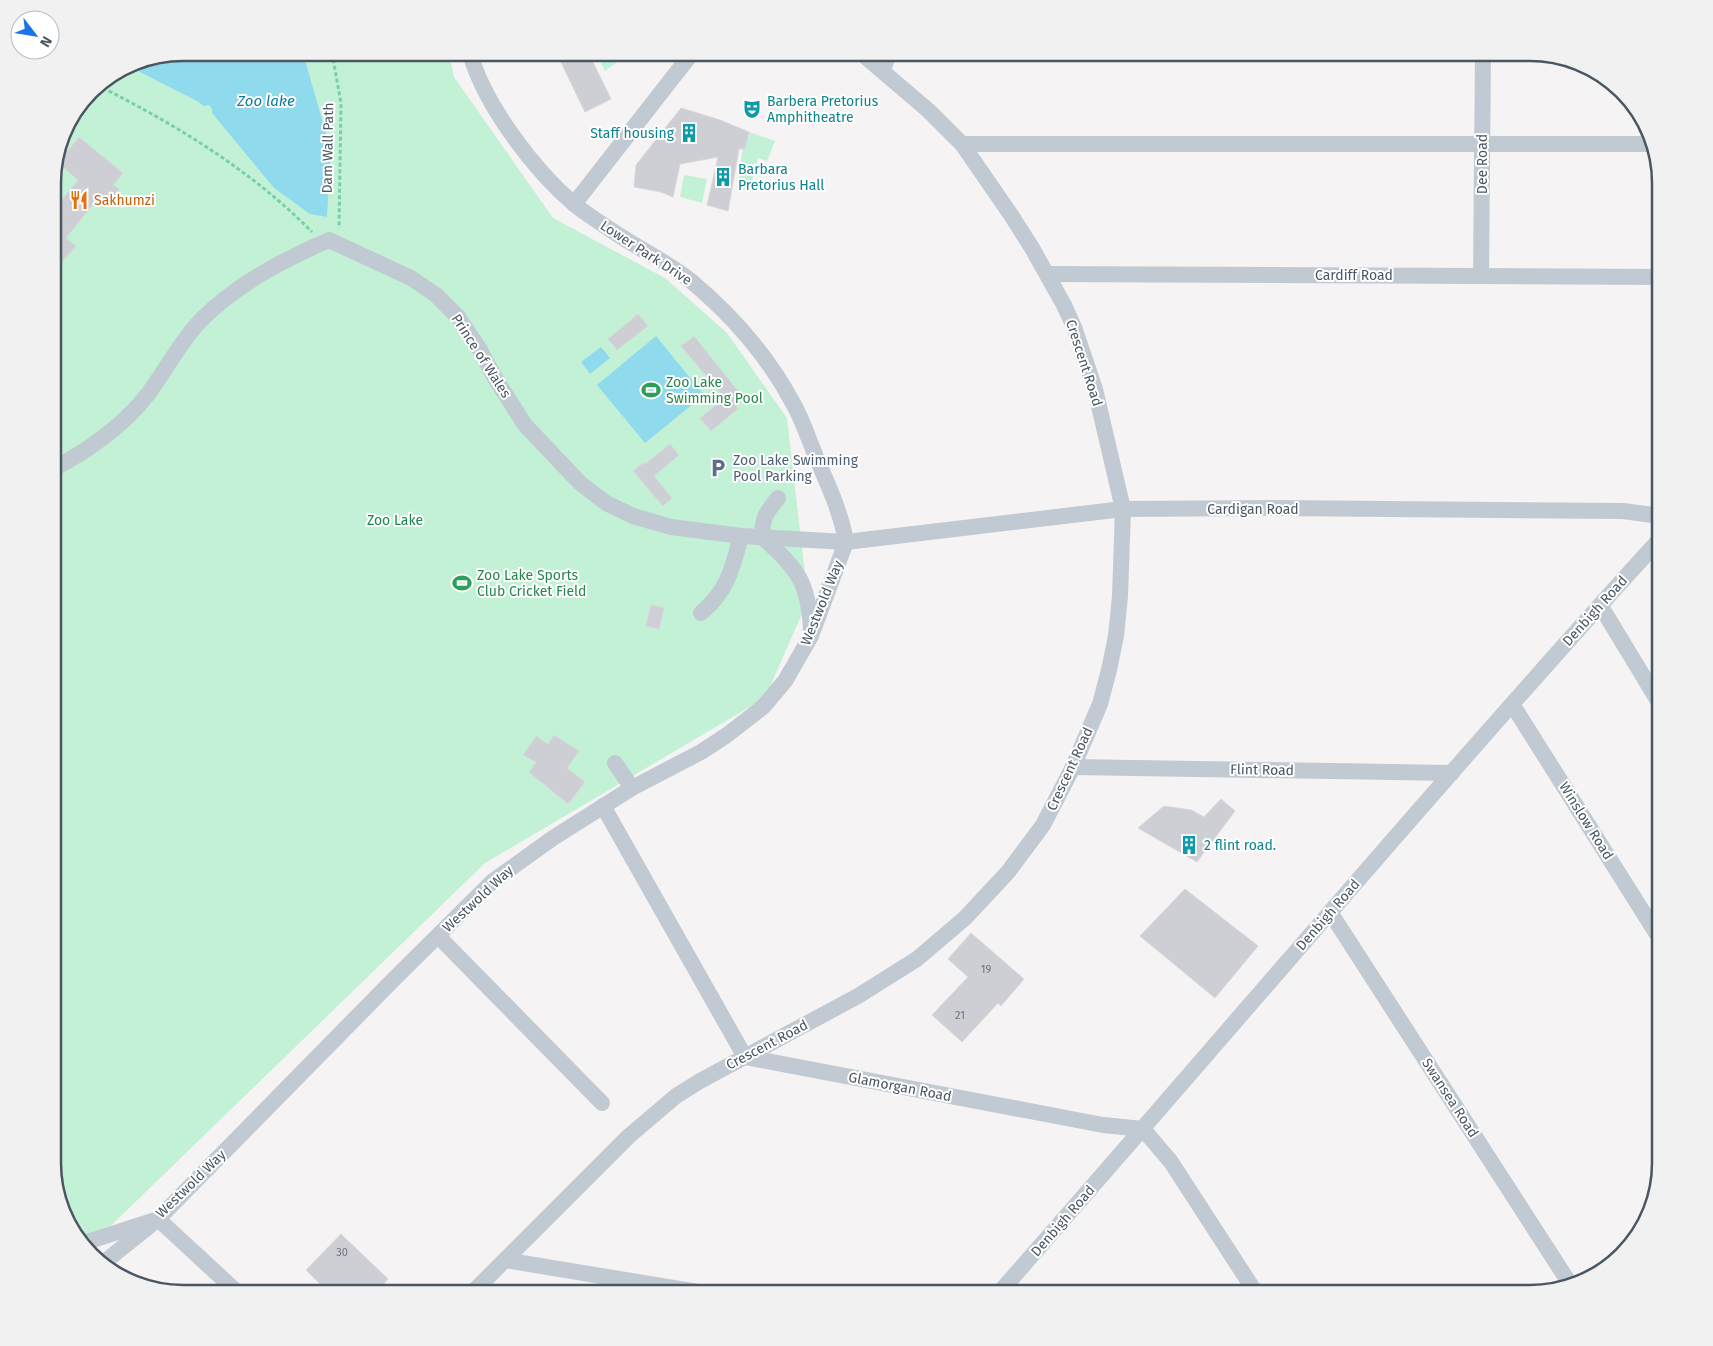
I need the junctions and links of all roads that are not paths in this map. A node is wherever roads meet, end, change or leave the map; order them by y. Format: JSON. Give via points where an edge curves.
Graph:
{"nodes":[{"id":1,"x":473,"y":61,"type":"edge"},
{"id":2,"x":685,"y":61,"type":"edge"},
{"id":3,"x":872,"y":61,"type":"edge"},
{"id":4,"x":886,"y":61,"type":"edge"},
{"id":5,"x":1483,"y":61,"type":"edge"},
{"id":6,"x":883,"y":70,"type":"junction"},
{"id":7,"x":962,"y":144,"type":"junction"},
{"id":8,"x":1482,"y":144,"type":"junction"},
{"id":9,"x":1645,"y":144,"type":"edge"},
{"id":10,"x":574,"y":204,"type":"junction"},
{"id":11,"x":1047,"y":274,"type":"junction"},
{"id":12,"x":1482,"y":275,"type":"junction"},
{"id":13,"x":1652,"y":277,"type":"edge"},
{"id":14,"x":62,"y":463,"type":"edge"},
{"id":15,"x":778,"y":498,"type":"dead end"},
{"id":16,"x":1123,"y":510,"type":"junction"},
{"id":17,"x":1652,"y":515,"type":"edge"},
{"id":18,"x":741,"y":536,"type":"junction"},
{"id":19,"x":762,"y":538,"type":"junction"},
{"id":20,"x":846,"y":542,"type":"junction"},
{"id":21,"x":1652,"y":548,"type":"edge"},
{"id":22,"x":1600,"y":605,"type":"junction"},
{"id":23,"x":701,"y":613,"type":"dead end"},
{"id":24,"x":811,"y":636,"type":"junction"},
{"id":25,"x":1652,"y":691,"type":"edge"},
{"id":26,"x":1512,"y":704,"type":"junction"},
{"id":27,"x":616,"y":763,"type":"dead end"},
{"id":28,"x":1073,"y":767,"type":"junction"},
{"id":29,"x":1452,"y":773,"type":"junction"},
{"id":30,"x":632,"y":788,"type":"junction"},
{"id":31,"x":603,"y":806,"type":"junction"},
{"id":32,"x":1330,"y":912,"type":"junction"},
{"id":33,"x":1652,"y":926,"type":"edge"},
{"id":34,"x":438,"y":936,"type":"junction"},
{"id":35,"x":745,"y":1057,"type":"junction"},
{"id":36,"x":602,"y":1102,"type":"dead end"},
{"id":37,"x":1143,"y":1129,"type":"junction"},
{"id":38,"x":158,"y":1219,"type":"junction"},
{"id":39,"x":90,"y":1241,"type":"edge"},
{"id":40,"x":109,"y":1259,"type":"edge"},
{"id":41,"x":505,"y":1260,"type":"junction"},
{"id":42,"x":1567,"y":1279,"type":"edge"},
{"id":43,"x":228,"y":1285,"type":"edge"},
{"id":44,"x":481,"y":1285,"type":"edge"},
{"id":45,"x":651,"y":1285,"type":"edge"},
{"id":46,"x":1007,"y":1285,"type":"edge"},
{"id":47,"x":1250,"y":1285,"type":"edge"}],
"edges":[{"from":1,"to":10,"type":"street","name":"Lower Park Drive","via":[[481,83],[499,114],[543,173]]},
{"from":2,"to":10,"type":"street"},
{"from":3,"to":6,"type":"street","name":"Crescent Road"},
{"from":4,"to":6,"type":"street"},
{"from":5,"to":8,"type":"street","name":"Dee Road"},
{"from":6,"to":7,"type":"street","name":"Crescent Road"},
{"from":7,"to":8,"type":"street"},
{"from":7,"to":11,"type":"street","name":"Crescent Road"},
{"from":8,"to":9,"type":"street"},
{"from":8,"to":12,"type":"street","name":"Dee Road"},
{"from":10,"to":20,"type":"street","name":"Lower Park Drive","via":[[682,274],[748,336],[771,365],[795,406],[840,516]]},
{"from":11,"to":12,"type":"street","name":"Cardiff Road"},
{"from":11,"to":16,"type":"street","name":"Crescent Road","via":[[1074,327],[1095,389]]},
{"from":12,"to":13,"type":"street","name":"Cardiff Road"},
{"from":14,"to":18,"type":"street","name":"Prince of Wales","via":[[133,411],[193,330],[236,289],[329,240],[411,278],[446,304],[480,350],[525,425],[596,497],[633,516],[660,524]]},
{"from":15,"to":19,"type":"street","via":[[762,522]]},
{"from":16,"to":17,"type":"street","name":"Cardigan Road","via":[[1623,511]]},
{"from":16,"to":20,"type":"street","name":"Cardigan Road"},
{"from":16,"to":28,"type":"street","name":"Crescent Road","via":[[1116,636],[1100,704]]},
{"from":18,"to":19,"type":"street","name":"Prince of Wales"},
{"from":18,"to":23,"type":"street","via":[[730,575],[715,600]]},
{"from":19,"to":20,"type":"street","name":"Prince of Wales"},
{"from":19,"to":24,"type":"street","via":[[796,571],[810,607]]},
{"from":20,"to":24,"type":"street","name":"Westwold Way"},
{"from":21,"to":22,"type":"street","name":"Denbigh Road"},
{"from":22,"to":25,"type":"street"},
{"from":22,"to":26,"type":"street","name":"Denbigh Road"},
{"from":24,"to":30,"type":"street","name":"Westwold Way","via":[[785,681],[757,712],[701,752]]},
{"from":26,"to":29,"type":"street","name":"Denbigh Road"},
{"from":26,"to":33,"type":"street","name":"Winslow Road"},
{"from":27,"to":30,"type":"street"},
{"from":28,"to":29,"type":"street","name":"Flint Road"},
{"from":28,"to":35,"type":"street","name":"Crescent Road","via":[[1043,825],[1008,872],[964,918],[917,959],[858,996]]},
{"from":29,"to":32,"type":"street","name":"Denbigh Road"},
{"from":30,"to":31,"type":"street","name":"Westwold Way"},
{"from":31,"to":34,"type":"street","name":"Westwold Way","via":[[493,881]]},
{"from":31,"to":35,"type":"street"},
{"from":32,"to":37,"type":"street","name":"Denbigh Road"},
{"from":32,"to":42,"type":"street","name":"Swansea Road"},
{"from":34,"to":36,"type":"street"},
{"from":34,"to":38,"type":"street","name":"Westwold Way"},
{"from":35,"to":37,"type":"street","name":"Glamorgan Road","via":[[1103,1125]]},
{"from":35,"to":41,"type":"street","name":"Crescent Road","via":[[661,1108]]},
{"from":37,"to":46,"type":"street","name":"Denbigh Road"},
{"from":37,"to":47,"type":"street","via":[[1171,1162]]},
{"from":38,"to":39,"type":"street","name":"Westwold Way"},
{"from":38,"to":40,"type":"street"},
{"from":38,"to":43,"type":"street"},
{"from":41,"to":44,"type":"street","name":"Crescent Road"},
{"from":41,"to":45,"type":"street"}]}
